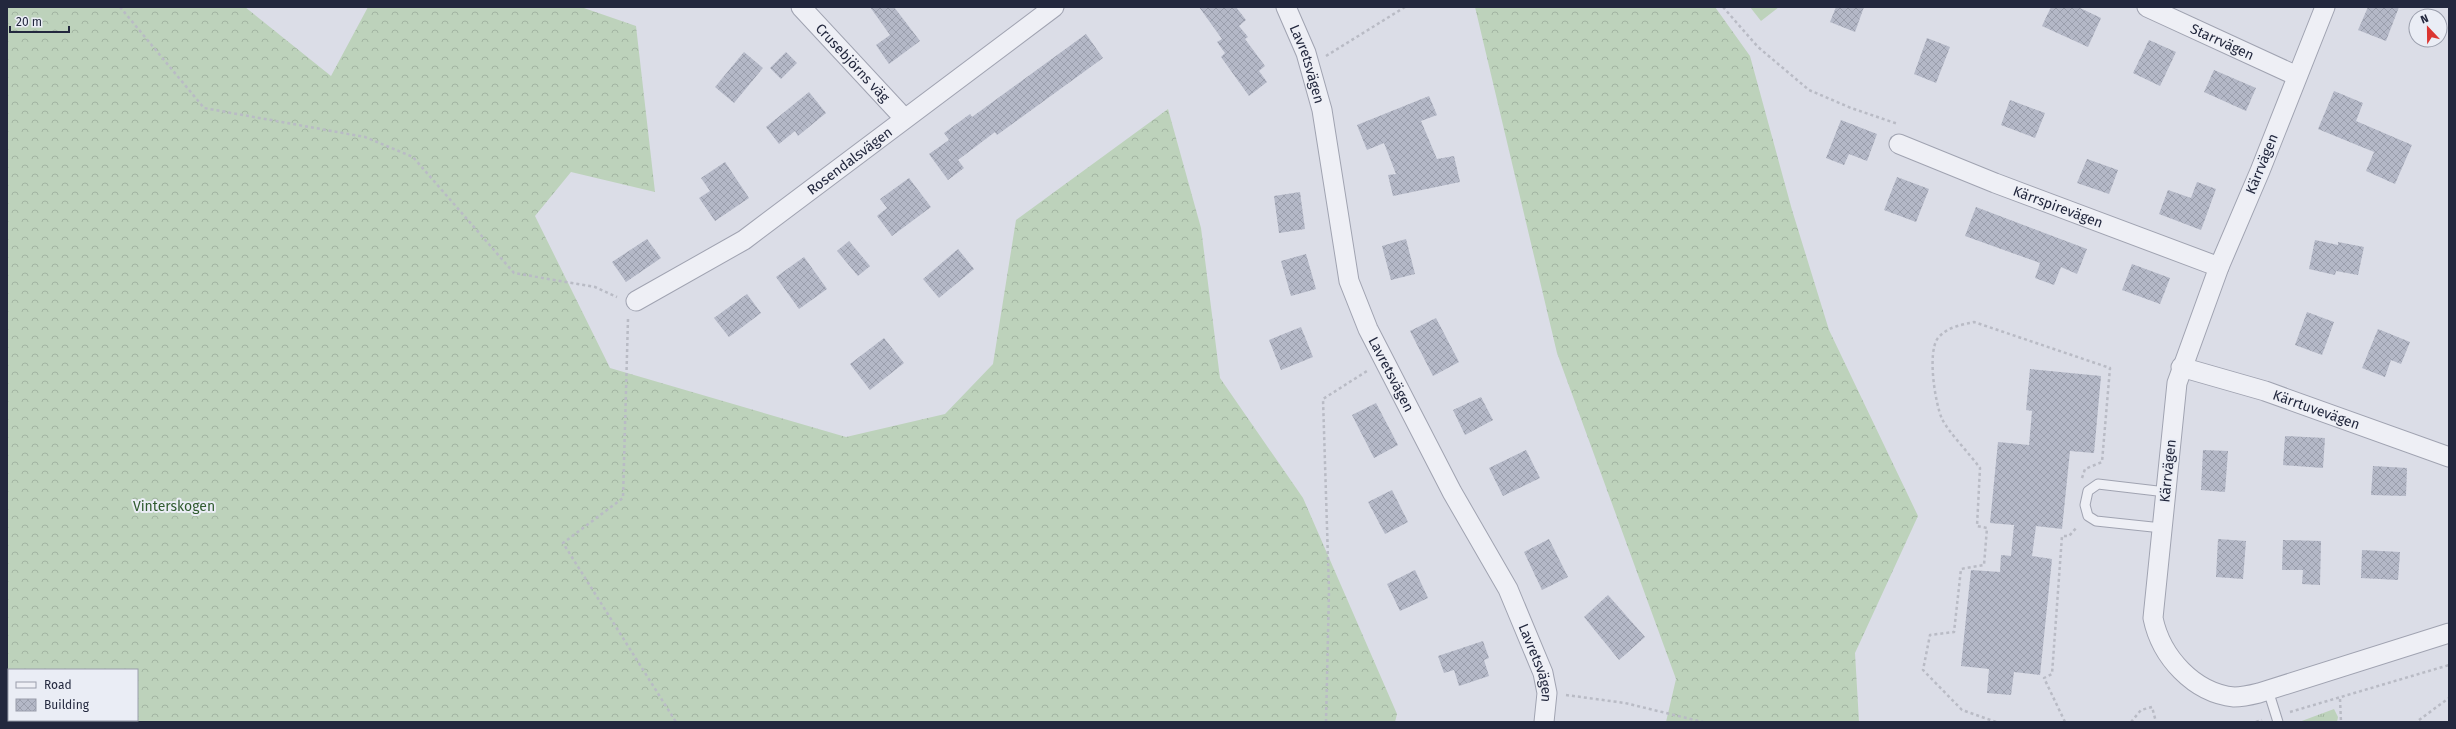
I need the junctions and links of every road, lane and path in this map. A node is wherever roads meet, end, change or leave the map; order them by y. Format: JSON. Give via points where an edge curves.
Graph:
{"nodes":[{"id":1,"x":120,"y":7,"type":"edge"},
{"id":2,"x":801,"y":7,"type":"edge"},
{"id":3,"x":1054,"y":7,"type":"edge"},
{"id":4,"x":1286,"y":7,"type":"edge"},
{"id":5,"x":1405,"y":7,"type":"edge"},
{"id":6,"x":1723,"y":7,"type":"edge"},
{"id":7,"x":2147,"y":7,"type":"edge"},
{"id":8,"x":2325,"y":7,"type":"edge"},
{"id":9,"x":1309,"y":66,"type":"junction"},
{"id":10,"x":2297,"y":76,"type":"junction"},
{"id":11,"x":904,"y":118,"type":"junction"},
{"id":12,"x":1899,"y":144,"type":"joint"},
{"id":13,"x":2219,"y":267,"type":"junction"},
{"id":14,"x":633,"y":301,"type":"junction"},
{"id":15,"x":1384,"y":361,"type":"junction"},
{"id":16,"x":2182,"y":367,"type":"junction"},
{"id":17,"x":2449,"y":457,"type":"edge"},
{"id":18,"x":2082,"y":480,"type":"dead end"},
{"id":19,"x":2166,"y":492,"type":"junction"},
{"id":20,"x":2078,"y":520,"type":"dead end"},
{"id":21,"x":2077,"y":527,"type":"junction"},
{"id":22,"x":2084,"y":528,"type":"dead end"},
{"id":23,"x":2162,"y":528,"type":"junction"},
{"id":24,"x":2449,"y":632,"type":"edge"},
{"id":25,"x":2449,"y":665,"type":"edge"},
{"id":26,"x":2268,"y":690,"type":"junction"},
{"id":27,"x":1547,"y":693,"type":"junction"},
{"id":28,"x":2340,"y":698,"type":"junction"},
{"id":29,"x":2449,"y":698,"type":"edge"},
{"id":30,"x":2277,"y":719,"type":"edge"},
{"id":31,"x":2419,"y":720,"type":"dead end"},
{"id":32,"x":676,"y":722,"type":"edge"},
{"id":33,"x":1326,"y":722,"type":"edge"},
{"id":34,"x":1544,"y":722,"type":"edge"},
{"id":35,"x":1703,"y":722,"type":"edge"},
{"id":36,"x":1996,"y":722,"type":"edge"},
{"id":37,"x":2065,"y":722,"type":"edge"},
{"id":38,"x":2131,"y":722,"type":"edge"},
{"id":39,"x":2156,"y":722,"type":"edge"},
{"id":40,"x":2341,"y":722,"type":"edge"}],
"edges":[{"from":1,"to":14,"type":"path","via":[[204,108],[365,137],[413,157],[514,273],[595,287]]},
{"from":2,"to":11,"type":"street","name":"Crusebjörns väg"},
{"from":3,"to":11,"type":"street","name":"Rosendalsvägen"},
{"from":4,"to":9,"type":"street","name":"Lavretsvägen"},
{"from":5,"to":9,"type":"path"},
{"from":6,"to":12,"type":"path","via":[[1758,47],[1809,90],[1851,108],[1907,127]]},
{"from":7,"to":10,"type":"street","name":"Starrvägen"},
{"from":8,"to":10,"type":"street","name":"Kärrvägen"},
{"from":9,"to":15,"type":"street","name":"Lavretsvägen","via":[[1322,110],[1349,281]]},
{"from":10,"to":13,"type":"street","name":"Kärrvägen"},
{"from":11,"to":14,"type":"street","name":"Rosendalsvägen","via":[[744,240]]},
{"from":12,"to":13,"type":"street","name":"Kärrspirevägen"},
{"from":13,"to":16,"type":"street","name":"Kärrvägen"},
{"from":14,"to":32,"type":"path","via":[[623,498],[564,543]]},
{"from":15,"to":27,"type":"street","name":"Lavretsvägen","via":[[1452,492],[1508,589],[1543,673]]},
{"from":15,"to":33,"type":"path","via":[[1323,399],[1329,592]]},
{"from":16,"to":17,"type":"street","name":"Kärrtuvevägen","via":[[2265,391]]},
{"from":16,"to":19,"type":"street","name":"Kärrvägen","via":[[2176,383]]},
{"from":18,"to":36,"type":"path","via":[[2085,469],[2102,462],[2110,368],[1974,322],[1953,326],[1938,338],[1932,360],[1934,384],[1942,419],[1980,468],[1977,526],[1987,528],[1984,565],[1961,569],[1954,632],[1930,635],[1923,670],[1962,710]]},
{"from":19,"to":23,"type":"street","name":"Kärrvägen"},
{"from":19,"to":23,"type":"lane","via":[[2098,484],[2088,491],[2085,505],[2088,516],[2096,521]]},
{"from":20,"to":21,"type":"path"},
{"from":21,"to":22,"type":"path"},
{"from":21,"to":37,"type":"path","via":[[2068,536],[2062,536],[2052,674],[2044,678]]},
{"from":23,"to":26,"type":"street","name":"Kärrvägen","via":[[2153,618],[2157,635],[2168,654],[2195,683],[2210,691],[2235,697]]},
{"from":24,"to":26,"type":"street","name":"Kärrvägen"},
{"from":25,"to":28,"type":"path"},
{"from":26,"to":30,"type":"lane"},
{"from":27,"to":34,"type":"street","name":"Lavretsvägen"},
{"from":27,"to":35,"type":"path","via":[[1625,703]]},
{"from":28,"to":30,"type":"path"},
{"from":28,"to":40,"type":"path"},
{"from":29,"to":31,"type":"path"},
{"from":38,"to":39,"type":"path","via":[[2141,710],[2152,707]]}]}
